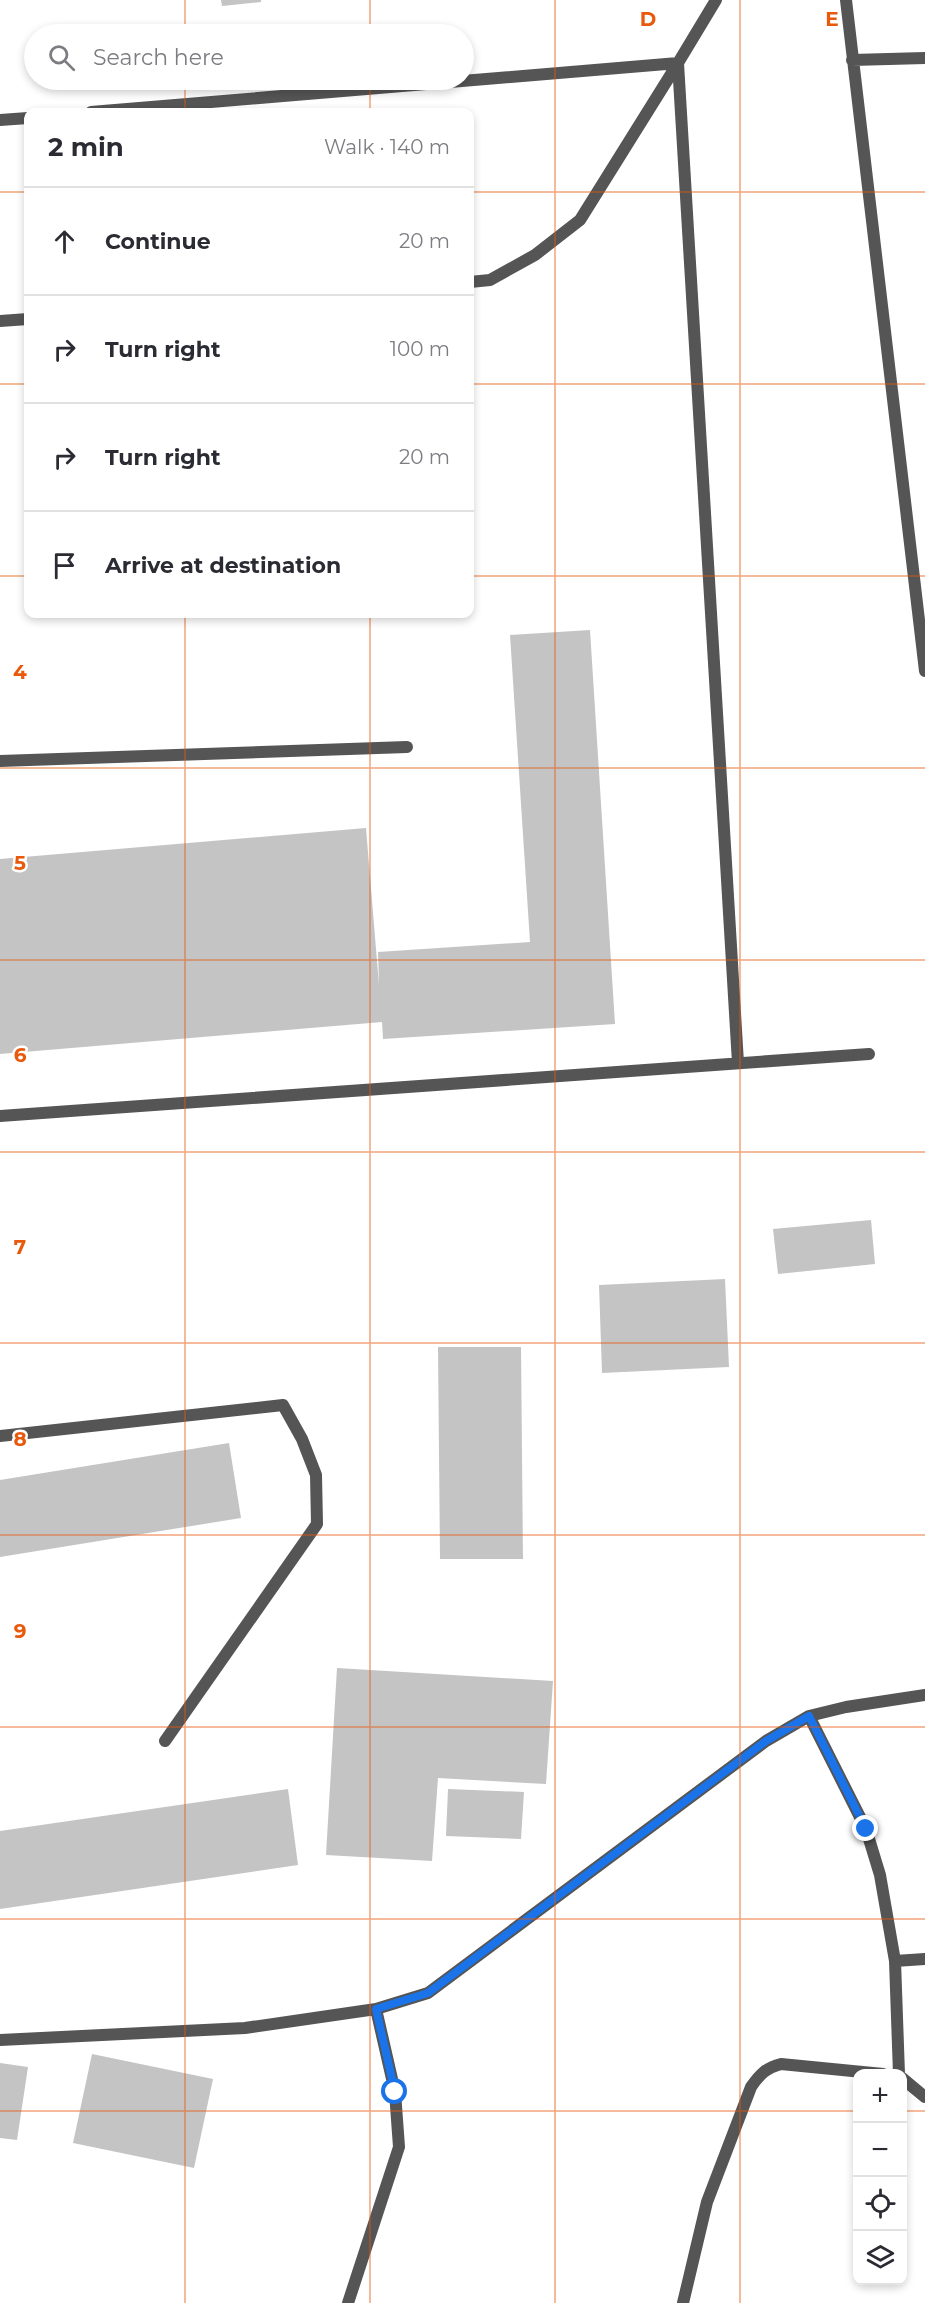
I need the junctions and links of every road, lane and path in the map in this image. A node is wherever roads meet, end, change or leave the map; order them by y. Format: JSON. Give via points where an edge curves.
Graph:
{"nodes":[{"id":1,"x":716,"y":0,"type":"edge"},
{"id":2,"x":846,"y":0,"type":"edge"},
{"id":3,"x":925,"y":58,"type":"edge"},
{"id":4,"x":852,"y":60,"type":"junction"},
{"id":5,"x":678,"y":63,"type":"junction"},
{"id":6,"x":474,"y":80,"type":"edge"},
{"id":7,"x":355,"y":90,"type":"edge"},
{"id":8,"x":139,"y":108,"type":"edge"},
{"id":9,"x":24,"y":118,"type":"edge"},
{"id":10,"x":0,"y":120,"type":"edge"},
{"id":11,"x":474,"y":282,"type":"edge"},
{"id":12,"x":24,"y":319,"type":"edge"},
{"id":13,"x":0,"y":321,"type":"edge"},
{"id":14,"x":925,"y":671,"type":"edge"},
{"id":15,"x":406,"y":747,"type":"dead end"},
{"id":16,"x":0,"y":761,"type":"edge"},
{"id":17,"x":869,"y":1054,"type":"dead end"},
{"id":18,"x":738,"y":1063,"type":"junction"},
{"id":19,"x":0,"y":1116,"type":"edge"},
{"id":20,"x":0,"y":1436,"type":"edge"},
{"id":21,"x":925,"y":1695,"type":"edge"},
{"id":22,"x":809,"y":1716,"type":"junction"},
{"id":23,"x":165,"y":1741,"type":"dead end"},
{"id":24,"x":925,"y":1959,"type":"edge"},
{"id":25,"x":895,"y":1961,"type":"junction"},
{"id":26,"x":376,"y":2009,"type":"junction"},
{"id":27,"x":0,"y":2040,"type":"edge"},
{"id":28,"x":899,"y":2069,"type":"edge"},
{"id":29,"x":853,"y":2070,"type":"edge"},
{"id":30,"x":907,"y":2081,"type":"edge"},
{"id":31,"x":925,"y":2097,"type":"edge"},
{"id":32,"x":348,"y":2303,"type":"edge"},
{"id":33,"x":684,"y":2303,"type":"edge"}],
"edges":[{"from":1,"to":5,"type":"street"},
{"from":2,"to":4,"type":"street"},
{"from":3,"to":4,"type":"street"},
{"from":4,"to":14,"type":"street"},
{"from":5,"to":6,"type":"street"},
{"from":5,"to":11,"type":"street","via":[[580,220],[536,255],[490,280]]},
{"from":5,"to":18,"type":"street"},
{"from":7,"to":8,"type":"street"},
{"from":9,"to":10,"type":"street"},
{"from":12,"to":13,"type":"street"},
{"from":15,"to":16,"type":"street"},
{"from":17,"to":18,"type":"street"},
{"from":18,"to":19,"type":"street"},
{"from":20,"to":23,"type":"street","via":[[283,1405],[302,1439],[316,1475],[317,1524]]},
{"from":21,"to":22,"type":"street"},
{"from":22,"to":25,"type":"street","via":[[866,1829],[880,1875]]},
{"from":22,"to":26,"type":"street","via":[[766,1741],[428,1993]]},
{"from":24,"to":25,"type":"street"},
{"from":25,"to":28,"type":"street"},
{"from":26,"to":27,"type":"street","via":[[245,2028]]},
{"from":26,"to":32,"type":"street","via":[[395,2092],[399,2147]]},
{"from":29,"to":33,"type":"street","via":[[781,2064],[759,2075],[707,2202]]},
{"from":30,"to":31,"type":"street"}]}
